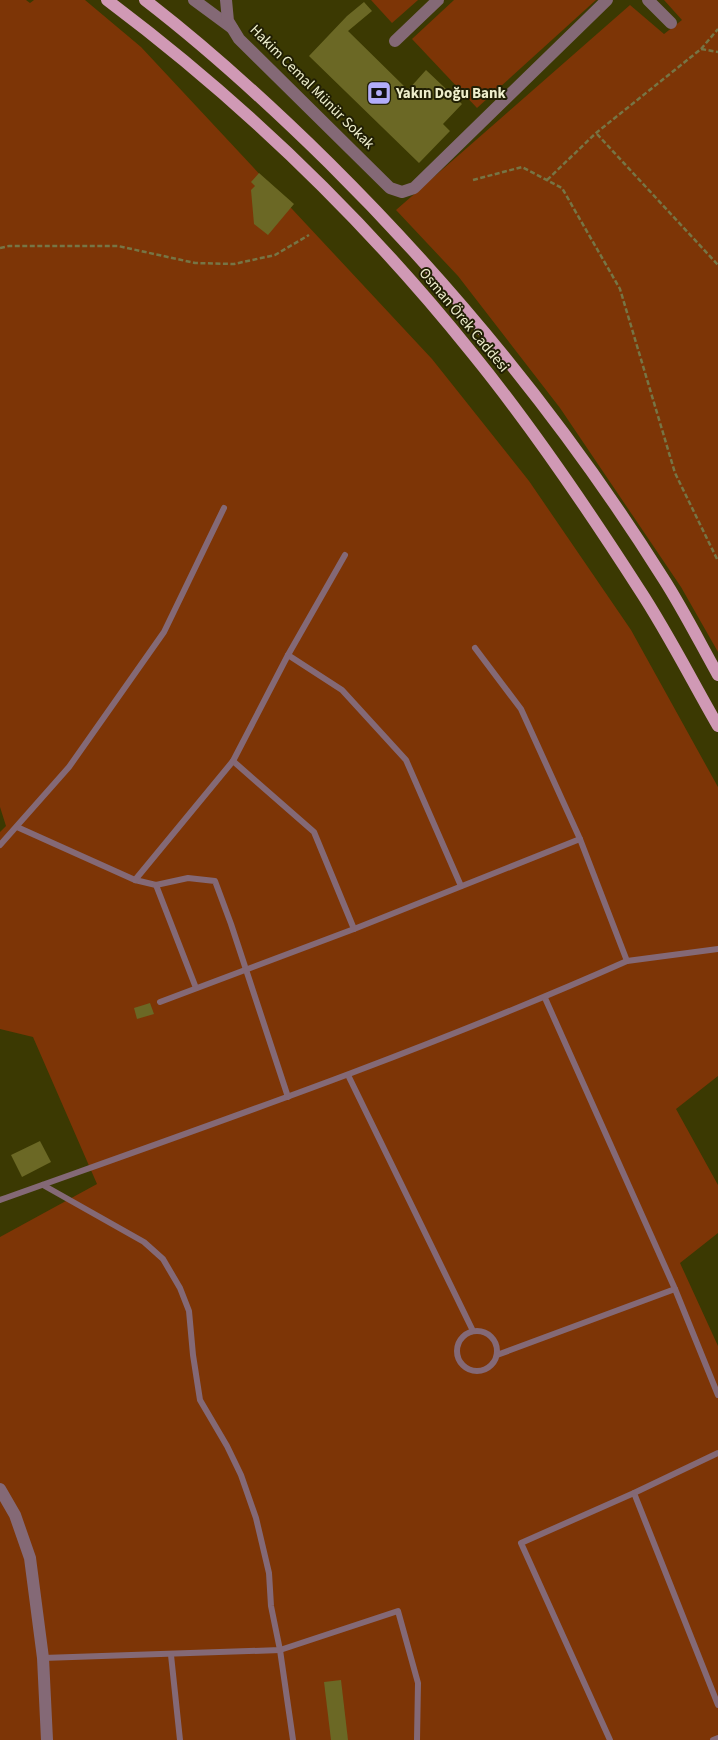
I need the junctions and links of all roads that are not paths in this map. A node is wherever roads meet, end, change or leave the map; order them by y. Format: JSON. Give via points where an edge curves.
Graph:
{"nodes":[{"id":1,"x":107,"y":0,"type":"edge"},
{"id":2,"x":145,"y":0,"type":"edge"},
{"id":3,"x":194,"y":0,"type":"edge"},
{"id":4,"x":226,"y":0,"type":"edge"},
{"id":5,"x":438,"y":0,"type":"edge"},
{"id":6,"x":607,"y":0,"type":"edge"},
{"id":7,"x":648,"y":0,"type":"edge"},
{"id":8,"x":671,"y":23,"type":"dead end"},
{"id":9,"x":232,"y":28,"type":"junction"},
{"id":10,"x":395,"y":41,"type":"dead end"},
{"id":11,"x":224,"y":508,"type":"dead end"},
{"id":12,"x":345,"y":556,"type":"dead end"},
{"id":13,"x":475,"y":648,"type":"dead end"},
{"id":14,"x":288,"y":655,"type":"junction"},
{"id":15,"x":718,"y":675,"type":"edge"},
{"id":16,"x":718,"y":726,"type":"edge"},
{"id":17,"x":233,"y":761,"type":"junction"},
{"id":18,"x":17,"y":827,"type":"junction"},
{"id":19,"x":580,"y":839,"type":"junction"},
{"id":20,"x":0,"y":845,"type":"edge"},
{"id":21,"x":135,"y":880,"type":"junction"},
{"id":22,"x":156,"y":885,"type":"junction"},
{"id":23,"x":461,"y":886,"type":"junction"},
{"id":24,"x":354,"y":929,"type":"junction"},
{"id":25,"x":718,"y":949,"type":"edge"},
{"id":26,"x":627,"y":961,"type":"junction"},
{"id":27,"x":245,"y":969,"type":"junction"},
{"id":28,"x":196,"y":988,"type":"junction"},
{"id":29,"x":545,"y":998,"type":"junction"},
{"id":30,"x":160,"y":1002,"type":"dead end"},
{"id":31,"x":348,"y":1075,"type":"junction"},
{"id":32,"x":288,"y":1097,"type":"junction"},
{"id":33,"x":43,"y":1185,"type":"junction"},
{"id":34,"x":0,"y":1200,"type":"edge"},
{"id":35,"x":675,"y":1289,"type":"junction"},
{"id":36,"x":473,"y":1331,"type":"junction"},
{"id":37,"x":497,"y":1355,"type":"junction"},
{"id":38,"x":718,"y":1395,"type":"edge"},
{"id":39,"x":718,"y":1453,"type":"edge"},
{"id":40,"x":0,"y":1489,"type":"edge"},
{"id":41,"x":634,"y":1493,"type":"junction"},
{"id":42,"x":280,"y":1650,"type":"junction"},
{"id":43,"x":171,"y":1655,"type":"junction"},
{"id":44,"x":43,"y":1658,"type":"junction"},
{"id":45,"x":718,"y":1705,"type":"edge"},
{"id":46,"x":718,"y":1738,"type":"edge"},
{"id":47,"x":47,"y":1740,"type":"edge"},
{"id":48,"x":180,"y":1740,"type":"edge"},
{"id":49,"x":293,"y":1740,"type":"edge"},
{"id":50,"x":417,"y":1740,"type":"edge"},
{"id":51,"x":610,"y":1740,"type":"edge"},
{"id":52,"x":713,"y":1740,"type":"edge"}],
"edges":[{"from":1,"to":16,"type":"main road","name":"Osman Örek Caddesi","via":[[244,112],[296,161],[377,243],[472,353],[549,455],[640,590]]},
{"from":2,"to":15,"type":"main road","name":"Osman Örek Caddesi","via":[[261,97],[395,230],[485,331],[571,441],[663,578]]},
{"from":3,"to":9,"type":"street"},
{"from":4,"to":9,"type":"street","name":"Hakim Cemal Münür Sokak"},
{"from":5,"to":10,"type":"street"},
{"from":6,"to":9,"type":"street","name":"Hakim Cemal Münür Sokak","via":[[414,188],[402,192],[390,188],[239,39]]},
{"from":7,"to":8,"type":"street"},
{"from":11,"to":18,"type":"lane","via":[[164,632],[69,767]]},
{"from":12,"to":14,"type":"lane"},
{"from":13,"to":19,"type":"lane","via":[[521,709]]},
{"from":14,"to":17,"type":"lane"},
{"from":14,"to":23,"type":"lane","via":[[342,690],[406,760]]},
{"from":17,"to":21,"type":"lane"},
{"from":17,"to":24,"type":"lane","via":[[314,832]]},
{"from":18,"to":20,"type":"lane"},
{"from":18,"to":21,"type":"lane"},
{"from":19,"to":23,"type":"lane"},
{"from":19,"to":26,"type":"lane"},
{"from":21,"to":22,"type":"lane"},
{"from":22,"to":27,"type":"lane","via":[[188,878],[215,881]]},
{"from":22,"to":28,"type":"lane"},
{"from":23,"to":24,"type":"lane"},
{"from":24,"to":27,"type":"lane"},
{"from":25,"to":26,"type":"lane"},
{"from":26,"to":29,"type":"lane"},
{"from":27,"to":28,"type":"lane"},
{"from":27,"to":32,"type":"lane"},
{"from":28,"to":30,"type":"lane"},
{"from":29,"to":31,"type":"lane"},
{"from":29,"to":35,"type":"lane"},
{"from":31,"to":32,"type":"lane"},
{"from":31,"to":36,"type":"lane"},
{"from":32,"to":33,"type":"lane"},
{"from":33,"to":34,"type":"lane"},
{"from":33,"to":42,"type":"lane","via":[[144,1242],[163,1259],[180,1288],[189,1311],[200,1400],[242,1476],[256,1518]]},
{"from":35,"to":37,"type":"lane"},
{"from":35,"to":38,"type":"lane"},
{"from":36,"to":37,"type":"lane","via":[[480,1330],[491,1336]]},
{"from":36,"to":37,"type":"lane","via":[[458,1343],[460,1363],[478,1371],[490,1366]]},
{"from":39,"to":41,"type":"lane"},
{"from":40,"to":44,"type":"street","via":[[15,1515],[30,1558]]},
{"from":41,"to":45,"type":"lane"},
{"from":41,"to":51,"type":"lane","via":[[521,1543]]},
{"from":42,"to":43,"type":"lane"},
{"from":42,"to":49,"type":"lane"},
{"from":42,"to":50,"type":"lane","via":[[398,1611],[418,1683]]},
{"from":43,"to":44,"type":"lane"},
{"from":43,"to":48,"type":"lane"},
{"from":44,"to":47,"type":"street"},
{"from":46,"to":52,"type":"lane"}]}
